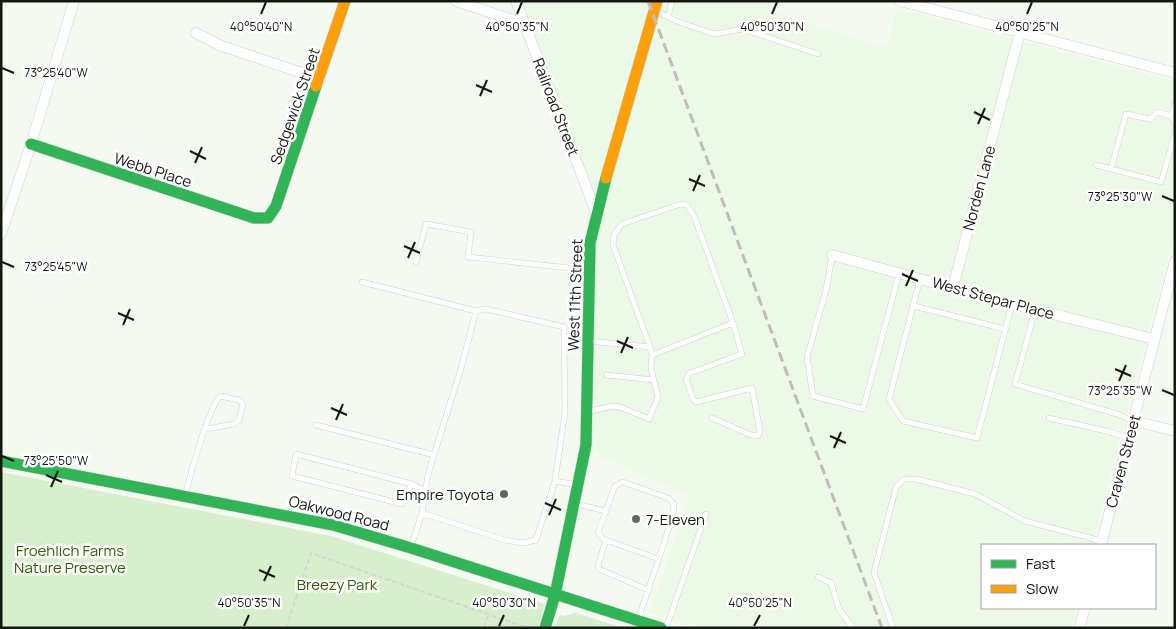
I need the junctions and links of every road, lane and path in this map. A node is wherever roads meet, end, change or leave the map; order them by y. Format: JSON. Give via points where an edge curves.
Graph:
{"nodes":[{"id":1,"x":74,"y":1,"type":"edge"},
{"id":2,"x":345,"y":1,"type":"edge"},
{"id":3,"x":456,"y":1,"type":"edge"},
{"id":4,"x":516,"y":1,"type":"edge"},
{"id":5,"x":672,"y":1,"type":"edge"},
{"id":6,"x":900,"y":1,"type":"edge"},
{"id":7,"x":655,"y":6,"type":"edge"},
{"id":8,"x":668,"y":17,"type":"junction"},
{"id":9,"x":525,"y":24,"type":"junction"},
{"id":10,"x":1020,"y":32,"type":"junction"},
{"id":11,"x":196,"y":33,"type":"dead end"},
{"id":12,"x":818,"y":54,"type":"dead end"},
{"id":13,"x":1175,"y":73,"type":"edge"},
{"id":14,"x":320,"y":79,"type":"junction"},
{"id":15,"x":1175,"y":104,"type":"edge"},
{"id":16,"x":1172,"y":116,"type":"junction"},
{"id":17,"x":1175,"y":122,"type":"edge"},
{"id":18,"x":1175,"y":134,"type":"edge"},
{"id":19,"x":31,"y":144,"type":"junction"},
{"id":20,"x":1096,"y":165,"type":"dead end"},
{"id":21,"x":1111,"y":169,"type":"junction"},
{"id":22,"x":596,"y":213,"type":"junction"},
{"id":23,"x":268,"y":218,"type":"joint"},
{"id":24,"x":1,"y":234,"type":"edge"},
{"id":25,"x":832,"y":255,"type":"joint"},
{"id":26,"x":1175,"y":260,"type":"edge"},
{"id":27,"x":416,"y":262,"type":"dead end"},
{"id":28,"x":588,"y":270,"type":"junction"},
{"id":29,"x":899,"y":273,"type":"junction"},
{"id":30,"x":920,"y":280,"type":"junction"},
{"id":31,"x":362,"y":282,"type":"dead end"},
{"id":32,"x":953,"y":287,"type":"junction"},
{"id":33,"x":1012,"y":304,"type":"junction"},
{"id":34,"x":914,"y":306,"type":"junction"},
{"id":35,"x":1035,"y":310,"type":"junction"},
{"id":36,"x":476,"y":311,"type":"junction"},
{"id":37,"x":733,"y":323,"type":"junction"},
{"id":38,"x":1005,"y":329,"type":"junction"},
{"id":39,"x":1154,"y":339,"type":"junction"},
{"id":40,"x":588,"y":340,"type":"junction"},
{"id":41,"x":650,"y":347,"type":"junction"},
{"id":42,"x":652,"y":355,"type":"junction"},
{"id":43,"x":606,"y":375,"type":"dead end"},
{"id":44,"x":654,"y":380,"type":"junction"},
{"id":45,"x":586,"y":412,"type":"junction"},
{"id":46,"x":712,"y":418,"type":"dead end"},
{"id":47,"x":1049,"y":418,"type":"dead end"},
{"id":48,"x":1134,"y":421,"type":"junction"},
{"id":49,"x":316,"y":425,"type":"dead end"},
{"id":50,"x":206,"y":429,"type":"junction"},
{"id":51,"x":1175,"y":432,"type":"edge"},
{"id":52,"x":1130,"y":438,"type":"junction"},
{"id":53,"x":434,"y":455,"type":"junction"},
{"id":54,"x":1,"y":461,"type":"edge"},
{"id":55,"x":555,"y":481,"type":"junction"},
{"id":56,"x":412,"y":484,"type":"junction"},
{"id":57,"x":578,"y":485,"type":"junction"},
{"id":58,"x":425,"y":491,"type":"junction"},
{"id":59,"x":185,"y":496,"type":"junction"},
{"id":60,"x":574,"y":503,"type":"junction"},
{"id":61,"x":606,"y":511,"type":"junction"},
{"id":62,"x":422,"y":513,"type":"junction"},
{"id":63,"x":706,"y":514,"type":"dead end"},
{"id":64,"x":606,"y":540,"type":"junction"},
{"id":65,"x":1102,"y":543,"type":"edge"},
{"id":66,"x":411,"y":548,"type":"junction"},
{"id":67,"x":659,"y":559,"type":"junction"},
{"id":68,"x":818,"y":577,"type":"dead end"},
{"id":69,"x":648,"y":590,"type":"junction"},
{"id":70,"x":556,"y":595,"type":"junction"},
{"id":71,"x":1085,"y":609,"type":"edge"},
{"id":72,"x":488,"y":615,"type":"junction"},
{"id":73,"x":638,"y":621,"type":"junction"},
{"id":74,"x":286,"y":628,"type":"edge"},
{"id":75,"x":484,"y":628,"type":"edge"},
{"id":76,"x":528,"y":628,"type":"edge"},
{"id":77,"x":545,"y":628,"type":"edge"},
{"id":78,"x":661,"y":628,"type":"edge"},
{"id":79,"x":666,"y":628,"type":"edge"},
{"id":80,"x":853,"y":628,"type":"edge"},
{"id":81,"x":894,"y":628,"type":"edge"},
{"id":82,"x":1079,"y":628,"type":"edge"}],
"edges":[{"from":1,"to":19,"type":"street"},
{"from":2,"to":14,"type":"street","name":"Sedgewick Street"},
{"from":3,"to":9,"type":"street"},
{"from":4,"to":9,"type":"street","name":"Railroad Street"},
{"from":5,"to":8,"type":"lane"},
{"from":6,"to":10,"type":"street"},
{"from":7,"to":8,"type":"lane"},
{"from":7,"to":22,"type":"street","name":"West 11th Street"},
{"from":8,"to":12,"type":"lane","via":[[714,34],[743,29]]},
{"from":9,"to":22,"type":"street","name":"Railroad Street"},
{"from":10,"to":13,"type":"street"},
{"from":10,"to":32,"type":"street","name":"Norden Lane"},
{"from":11,"to":14,"type":"street","via":[[219,45]]},
{"from":14,"to":23,"type":"street","name":"Sedgewick Street","via":[[276,206]]},
{"from":15,"to":16,"type":"lane"},
{"from":16,"to":17,"type":"lane"},
{"from":16,"to":21,"type":"lane","via":[[1158,112],[1150,119],[1126,114]]},
{"from":18,"to":21,"type":"lane","via":[[1161,182]]},
{"from":19,"to":23,"type":"street","name":"Webb Place","via":[[254,218]]},
{"from":19,"to":24,"type":"street"},
{"from":20,"to":21,"type":"lane"},
{"from":22,"to":28,"type":"street","name":"West 11th Street"},
{"from":25,"to":29,"type":"street","name":"West Stepar Place"},
{"from":25,"to":29,"type":"lane","via":[[826,290],[807,357],[813,396],[863,409]]},
{"from":26,"to":39,"type":"street","name":"Craven Street"},
{"from":27,"to":28,"type":"lane","via":[[426,224],[472,232],[468,257]]},
{"from":28,"to":40,"type":"street","name":"West 11th Street"},
{"from":29,"to":30,"type":"street","name":"West Stepar Place"},
{"from":30,"to":32,"type":"street","name":"West Stepar Place"},
{"from":30,"to":34,"type":"lane"},
{"from":31,"to":36,"type":"lane"},
{"from":32,"to":33,"type":"street","name":"West Stepar Place"},
{"from":33,"to":35,"type":"street","name":"West Stepar Place"},
{"from":33,"to":38,"type":"lane"},
{"from":34,"to":38,"type":"lane"},
{"from":34,"to":38,"type":"lane","via":[[889,399],[903,421],[977,438]]},
{"from":35,"to":39,"type":"street","name":"West Stepar Place"},
{"from":35,"to":48,"type":"lane","via":[[1015,384]]},
{"from":36,"to":53,"type":"lane"},
{"from":36,"to":55,"type":"lane","via":[[486,309],[564,327],[565,412]]},
{"from":37,"to":41,"type":"lane","via":[[694,216],[686,205],[681,204],[622,224],[614,235],[613,245]]},
{"from":37,"to":42,"type":"lane"},
{"from":37,"to":46,"type":"lane","via":[[742,354],[690,373],[686,379],[696,402],[752,388],[760,432],[758,436],[751,435]]},
{"from":39,"to":48,"type":"street","name":"Craven Street"},
{"from":40,"to":41,"type":"lane"},
{"from":40,"to":45,"type":"street","name":"West 11th Street"},
{"from":41,"to":42,"type":"lane"},
{"from":42,"to":44,"type":"lane"},
{"from":43,"to":44,"type":"lane"},
{"from":44,"to":45,"type":"lane","via":[[658,397],[650,419],[612,406]]},
{"from":45,"to":57,"type":"street","name":"West 11th Street","via":[[586,445]]},
{"from":47,"to":52,"type":"lane"},
{"from":48,"to":51,"type":"street"},
{"from":48,"to":52,"type":"street","name":"Craven Street"},
{"from":49,"to":53,"type":"lane"},
{"from":50,"to":50,"type":"lane","via":[[213,406],[220,396],[243,404],[239,420],[234,424]]},
{"from":50,"to":59,"type":"lane"},
{"from":52,"to":65,"type":"street","name":"Craven Street"},
{"from":53,"to":58,"type":"lane"},
{"from":54,"to":59,"type":"street","name":"Oakwood Road"},
{"from":55,"to":57,"type":"lane"},
{"from":55,"to":62,"type":"lane","via":[[536,540],[523,544]]},
{"from":56,"to":56,"type":"lane","via":[[296,454],[292,476],[402,504]]},
{"from":56,"to":58,"type":"lane"},
{"from":57,"to":60,"type":"street","name":"West 11th Street"},
{"from":58,"to":62,"type":"lane"},
{"from":59,"to":66,"type":"street","name":"Oakwood Road","via":[[333,525]]},
{"from":60,"to":61,"type":"lane"},
{"from":60,"to":70,"type":"street","name":"West 11th Street"},
{"from":61,"to":64,"type":"lane","via":[[598,532]]},
{"from":61,"to":67,"type":"lane","via":[[615,486],[623,482],[668,498],[674,504],[673,516]]},
{"from":62,"to":66,"type":"lane"},
{"from":63,"to":79,"type":"lane"},
{"from":64,"to":67,"type":"lane"},
{"from":64,"to":69,"type":"lane","via":[[599,570]]},
{"from":65,"to":81,"type":"lane","via":[[1024,521],[975,494],[916,478],[904,479],[896,487],[874,573]]},
{"from":66,"to":70,"type":"street","name":"Oakwood Road"},
{"from":67,"to":69,"type":"lane"},
{"from":68,"to":80,"type":"lane","via":[[831,583],[839,609]]},
{"from":69,"to":73,"type":"lane"},
{"from":70,"to":73,"type":"street","name":"Oakwood Road"},
{"from":70,"to":77,"type":"street","name":"West 11th Street"},
{"from":71,"to":82,"type":"street"},
{"from":72,"to":74,"type":"path","via":[[311,553]]},
{"from":72,"to":75,"type":"path"},
{"from":72,"to":76,"type":"path"},
{"from":73,"to":78,"type":"street","name":"Oakwood Road"}]}
